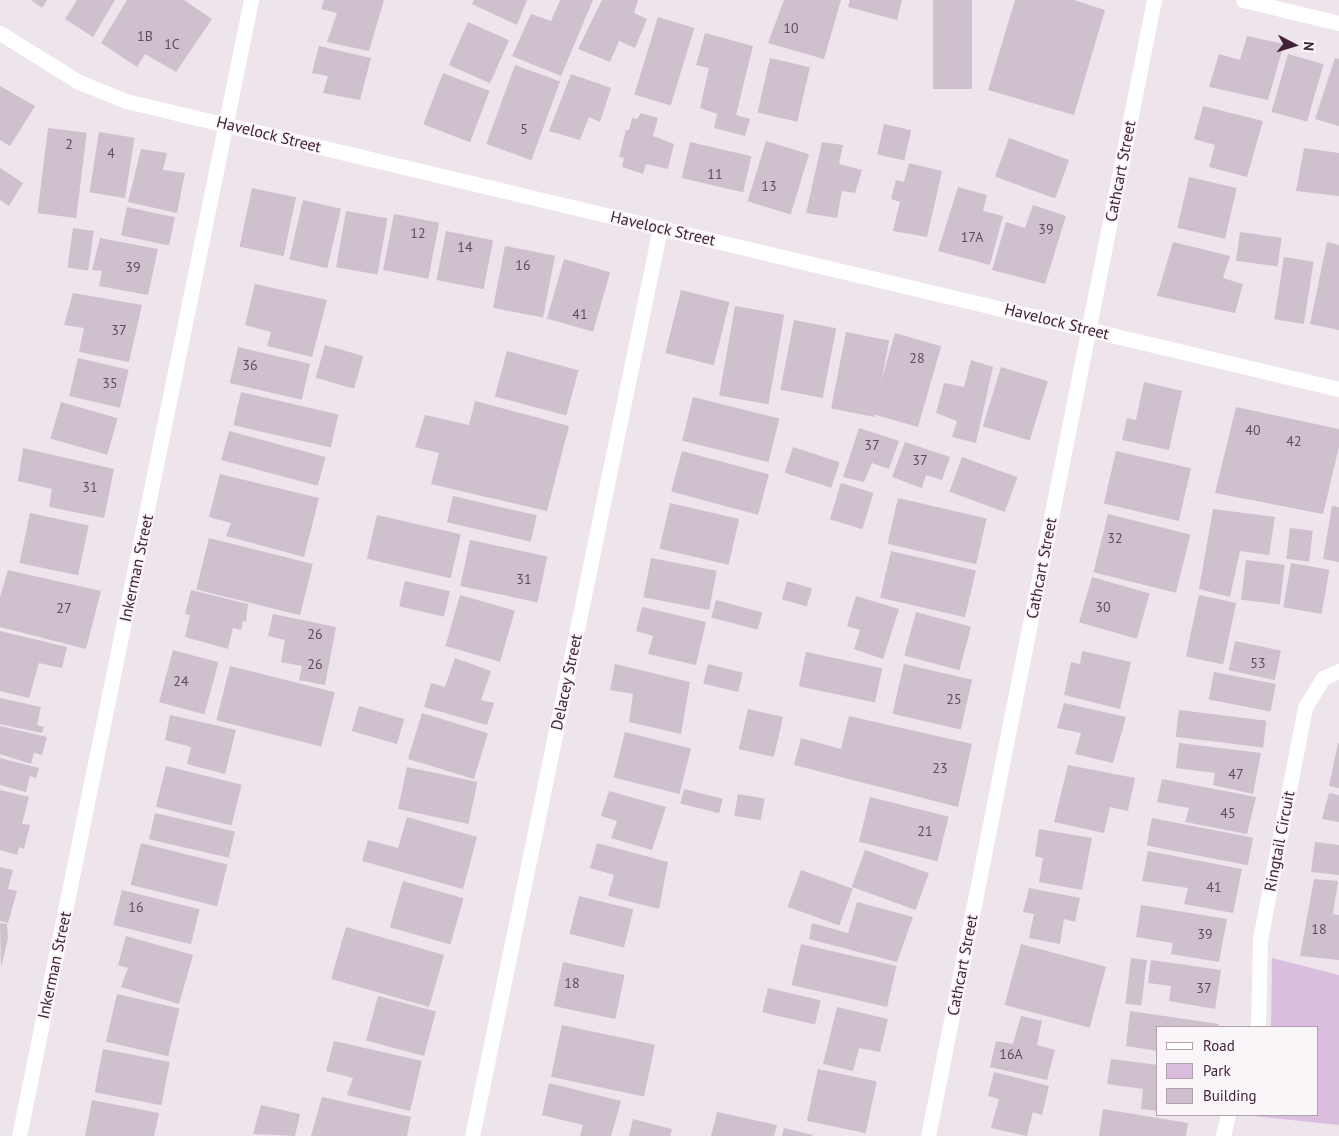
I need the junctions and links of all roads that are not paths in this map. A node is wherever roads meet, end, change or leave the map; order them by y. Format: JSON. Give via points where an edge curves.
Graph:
{"nodes":[{"id":1,"x":252,"y":0,"type":"edge"},
{"id":2,"x":1154,"y":0,"type":"edge"},
{"id":3,"x":1243,"y":0,"type":"edge"},
{"id":4,"x":1339,"y":23,"type":"edge"},
{"id":5,"x":0,"y":33,"type":"edge"},
{"id":6,"x":226,"y":124,"type":"junction"},
{"id":7,"x":660,"y":228,"type":"junction"},
{"id":8,"x":1088,"y":329,"type":"junction"},
{"id":9,"x":1339,"y":389,"type":"edge"},
{"id":10,"x":1339,"y":671,"type":"edge"},
{"id":11,"x":1258,"y":1026,"type":"edge"},
{"id":12,"x":1228,"y":1116,"type":"edge"},
{"id":13,"x":19,"y":1136,"type":"edge"},
{"id":14,"x":472,"y":1136,"type":"edge"},
{"id":15,"x":928,"y":1136,"type":"edge"},
{"id":16,"x":1223,"y":1136,"type":"edge"}],
"edges":[{"from":1,"to":6,"type":"street","name":"Inkerman Street"},
{"from":2,"to":8,"type":"street","name":"Cathcart Street"},
{"from":3,"to":4,"type":"street"},
{"from":5,"to":6,"type":"street","name":"Havelock Street","via":[[102,94]]},
{"from":6,"to":7,"type":"street","name":"Havelock Street"},
{"from":6,"to":13,"type":"street","name":"Inkerman Street"},
{"from":7,"to":8,"type":"street","name":"Havelock Street"},
{"from":7,"to":14,"type":"street","name":"Delacey Street"},
{"from":8,"to":9,"type":"street","name":"Havelock Street"},
{"from":8,"to":15,"type":"street","name":"Cathcart Street"},
{"from":10,"to":11,"type":"street","name":"Ringtail Circuit","via":[[1323,678],[1305,707],[1260,939]]},
{"from":12,"to":16,"type":"street"}]}
